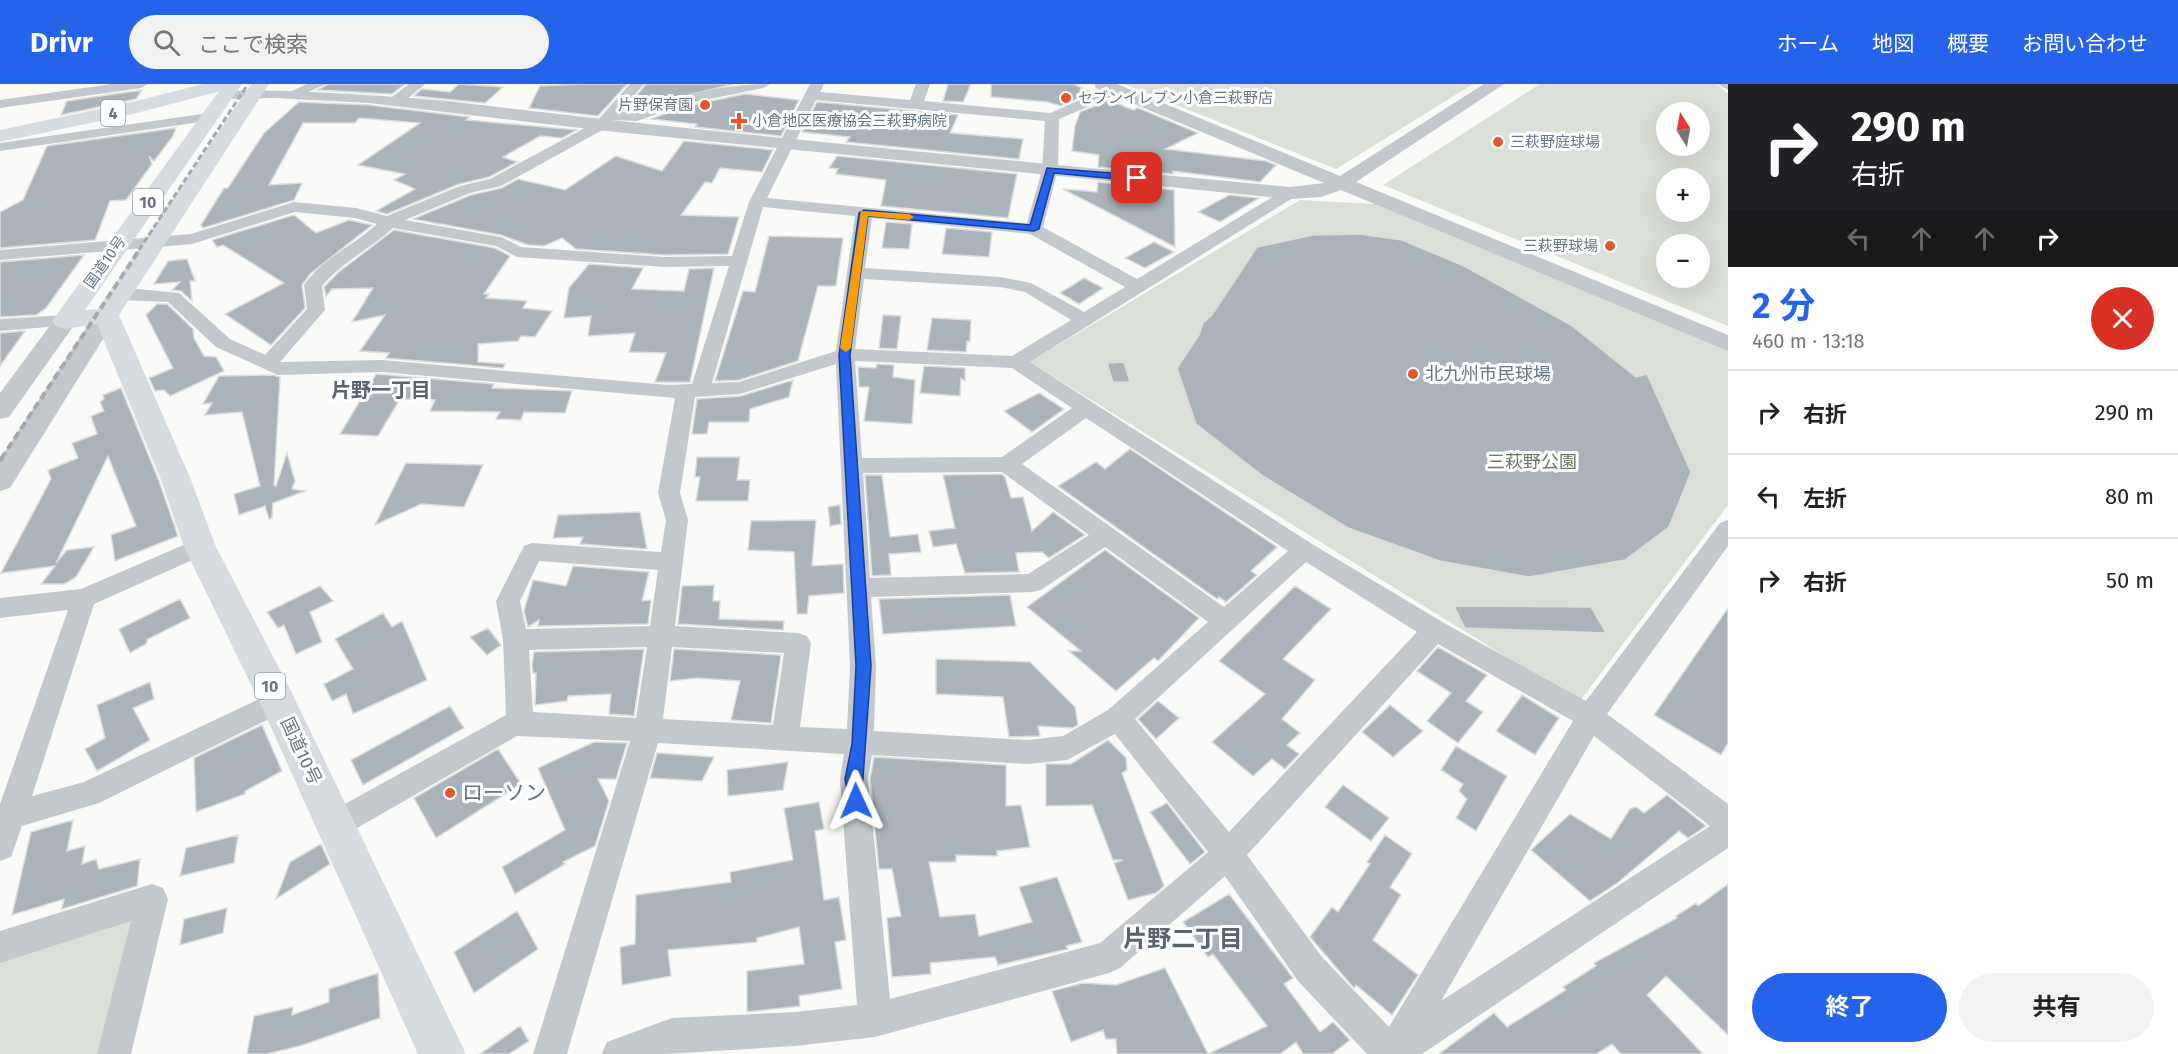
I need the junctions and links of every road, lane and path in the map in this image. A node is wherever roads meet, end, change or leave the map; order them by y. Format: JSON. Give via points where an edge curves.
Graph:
{"nodes":[{"id":1,"x":141,"y":84,"type":"edge"},
{"id":2,"x":204,"y":84,"type":"edge"},
{"id":3,"x":319,"y":84,"type":"edge"},
{"id":4,"x":418,"y":84,"type":"edge"},
{"id":5,"x":637,"y":84,"type":"edge"},
{"id":6,"x":762,"y":84,"type":"edge"},
{"id":7,"x":922,"y":84,"type":"edge"},
{"id":8,"x":1496,"y":84,"type":"edge"},
{"id":9,"x":1108,"y":87,"type":"edge"},
{"id":10,"x":228,"y":88,"type":"edge"},
{"id":11,"x":257,"y":88,"type":"edge"},
{"id":12,"x":814,"y":89,"type":"edge"},
{"id":13,"x":290,"y":95,"type":"junction"},
{"id":14,"x":396,"y":101,"type":"junction"},
{"id":15,"x":0,"y":104,"type":"edge"},
{"id":16,"x":916,"y":104,"type":"junction"},
{"id":17,"x":209,"y":117,"type":"junction"},
{"id":18,"x":1052,"y":117,"type":"junction"},
{"id":19,"x":605,"y":121,"type":"junction"},
{"id":20,"x":1,"y":142,"type":"edge"},
{"id":21,"x":788,"y":144,"type":"junction"},
{"id":22,"x":1050,"y":170,"type":"junction"},
{"id":23,"x":1340,"y":184,"type":"junction"},
{"id":24,"x":1290,"y":193,"type":"junction"},
{"id":25,"x":757,"y":202,"type":"junction"},
{"id":26,"x":864,"y":213,"type":"junction"},
{"id":27,"x":389,"y":222,"type":"junction"},
{"id":28,"x":1034,"y":229,"type":"junction"},
{"id":29,"x":153,"y":241,"type":"junction"},
{"id":30,"x":119,"y":243,"type":"junction"},
{"id":31,"x":0,"y":255,"type":"edge"},
{"id":32,"x":738,"y":261,"type":"junction"},
{"id":33,"x":856,"y":273,"type":"junction"},
{"id":34,"x":1138,"y":287,"type":"junction"},
{"id":35,"x":112,"y":305,"type":"junction"},
{"id":36,"x":1085,"y":320,"type":"junction"},
{"id":37,"x":65,"y":321,"type":"junction"},
{"id":38,"x":0,"y":325,"type":"edge"},
{"id":39,"x":1728,"y":344,"type":"edge"},
{"id":40,"x":845,"y":355,"type":"junction"},
{"id":41,"x":1016,"y":362,"type":"junction"},
{"id":42,"x":267,"y":364,"type":"junction"},
{"id":43,"x":693,"y":391,"type":"junction"},
{"id":44,"x":1086,"y":408,"type":"junction"},
{"id":45,"x":0,"y":411,"type":"edge"},
{"id":46,"x":1006,"y":464,"type":"junction"},
{"id":47,"x":852,"y":466,"type":"junction"},
{"id":48,"x":0,"y":481,"type":"edge"},
{"id":49,"x":1728,"y":529,"type":"edge"},
{"id":50,"x":1106,"y":535,"type":"junction"},
{"id":51,"x":200,"y":547,"type":"junction"},
{"id":52,"x":1304,"y":550,"type":"junction"},
{"id":53,"x":671,"y":562,"type":"junction"},
{"id":54,"x":859,"y":588,"type":"junction"},
{"id":55,"x":84,"y":598,"type":"junction"},
{"id":56,"x":0,"y":608,"type":"edge"},
{"id":57,"x":1225,"y":621,"type":"junction"},
{"id":58,"x":1435,"y":630,"type":"junction"},
{"id":59,"x":661,"y":636,"type":"junction"},
{"id":60,"x":516,"y":640,"type":"junction"},
{"id":61,"x":278,"y":702,"type":"junction"},
{"id":62,"x":1590,"y":717,"type":"junction"},
{"id":63,"x":1118,"y":718,"type":"junction"},
{"id":64,"x":520,"y":723,"type":"junction"},
{"id":65,"x":648,"y":729,"type":"junction"},
{"id":66,"x":785,"y":739,"type":"junction"},
{"id":67,"x":860,"y":744,"type":"junction"},
{"id":68,"x":5,"y":818,"type":"edge"},
{"id":69,"x":1728,"y":822,"type":"edge"},
{"id":70,"x":335,"y":825,"type":"junction"},
{"id":71,"x":1728,"y":831,"type":"edge"},
{"id":72,"x":0,"y":847,"type":"edge"},
{"id":73,"x":1228,"y":854,"type":"junction"},
{"id":74,"x":0,"y":947,"type":"edge"},
{"id":75,"x":875,"y":1020,"type":"junction"},
{"id":76,"x":114,"y":1054,"type":"edge"},
{"id":77,"x":442,"y":1054,"type":"edge"},
{"id":78,"x":550,"y":1054,"type":"edge"},
{"id":79,"x":619,"y":1054,"type":"edge"},
{"id":80,"x":1392,"y":1054,"type":"edge"}],
"edges":[{"from":1,"to":15,"type":"street"},
{"from":2,"to":20,"type":"highway","number":"4"},
{"from":3,"to":13,"type":"street"},
{"from":4,"to":14,"type":"street"},
{"from":5,"to":19,"type":"street"},
{"from":6,"to":19,"type":"street","via":[[682,101],[637,117]]},
{"from":7,"to":16,"type":"street"},
{"from":8,"to":23,"type":"street"},
{"from":9,"to":18,"type":"street"},
{"from":9,"to":23,"type":"street"},
{"from":10,"to":11,"type":"street"},
{"from":10,"to":17,"type":"highway","name":"国道10号","number":"10"},
{"from":10,"to":20,"type":"highway","number":"4"},
{"from":11,"to":13,"type":"street"},
{"from":11,"to":29,"type":"highway","name":"国道10号","number":"10"},
{"from":12,"to":16,"type":"street"},
{"from":12,"to":21,"type":"street"},
{"from":13,"to":14,"type":"street"},
{"from":14,"to":19,"type":"street"},
{"from":16,"to":18,"type":"street"},
{"from":17,"to":20,"type":"street"},
{"from":17,"to":30,"type":"highway","name":"国道10号","number":"10"},
{"from":18,"to":22,"type":"street"},
{"from":19,"to":21,"type":"street"},
{"from":19,"to":27,"type":"street","via":[[495,183],[466,189]]},
{"from":21,"to":22,"type":"street"},
{"from":21,"to":25,"type":"street"},
{"from":22,"to":24,"type":"street"},
{"from":22,"to":28,"type":"street"},
{"from":23,"to":24,"type":"street","via":[[1321,191]]},
{"from":23,"to":39,"type":"street"},
{"from":24,"to":34,"type":"street"},
{"from":25,"to":26,"type":"street"},
{"from":25,"to":32,"type":"street"},
{"from":26,"to":28,"type":"street"},
{"from":26,"to":33,"type":"street"},
{"from":27,"to":29,"type":"street","via":[[356,213],[294,207],[192,239]]},
{"from":27,"to":32,"type":"street","via":[[501,242],[517,252],[665,262]]},
{"from":27,"to":42,"type":"street","via":[[366,243],[330,265],[313,285],[316,310]]},
{"from":28,"to":34,"type":"street"},
{"from":29,"to":30,"type":"street"},
{"from":29,"to":35,"type":"highway","name":"国道10号","number":"10"},
{"from":30,"to":31,"type":"street"},
{"from":30,"to":37,"type":"highway","name":"国道10号","number":"10"},
{"from":32,"to":43,"type":"street"},
{"from":33,"to":36,"type":"street","via":[[1000,282],[1031,288]]},
{"from":33,"to":40,"type":"street"},
{"from":34,"to":36,"type":"street"},
{"from":35,"to":37,"type":"highway","name":"国道10号"},
{"from":35,"to":42,"type":"street","via":[[173,297],[223,343]]},
{"from":35,"to":48,"type":"street"},
{"from":35,"to":51,"type":"highway","name":"国道10号","number":"10"},
{"from":36,"to":41,"type":"street"},
{"from":37,"to":38,"type":"street"},
{"from":37,"to":45,"type":"street"},
{"from":40,"to":41,"type":"street"},
{"from":40,"to":43,"type":"street","via":[[740,388]]},
{"from":40,"to":47,"type":"street"},
{"from":41,"to":44,"type":"street"},
{"from":42,"to":43,"type":"street","via":[[278,369],[382,366]]},
{"from":43,"to":53,"type":"street","via":[[669,493],[677,520]]},
{"from":44,"to":46,"type":"street"},
{"from":44,"to":52,"type":"street"},
{"from":46,"to":47,"type":"street"},
{"from":46,"to":50,"type":"street"},
{"from":47,"to":54,"type":"street"},
{"from":49,"to":62,"type":"street"},
{"from":50,"to":54,"type":"street","via":[[1032,583]]},
{"from":50,"to":57,"type":"street"},
{"from":51,"to":55,"type":"street"},
{"from":51,"to":61,"type":"highway","name":"国道10号","number":"10"},
{"from":52,"to":57,"type":"street"},
{"from":52,"to":58,"type":"street"},
{"from":53,"to":59,"type":"street"},
{"from":53,"to":60,"type":"street","via":[[532,552],[508,601]]},
{"from":54,"to":67,"type":"street","via":[[863,666]]},
{"from":55,"to":56,"type":"street"},
{"from":55,"to":68,"type":"street"},
{"from":57,"to":63,"type":"street"},
{"from":58,"to":62,"type":"street"},
{"from":58,"to":73,"type":"street"},
{"from":59,"to":60,"type":"street"},
{"from":59,"to":65,"type":"street"},
{"from":59,"to":66,"type":"street","via":[[798,643]]},
{"from":60,"to":64,"type":"street"},
{"from":61,"to":68,"type":"street","via":[[89,794]]},
{"from":61,"to":70,"type":"highway","name":"国道10号","number":"10"},
{"from":62,"to":69,"type":"street"},
{"from":62,"to":80,"type":"street"},
{"from":63,"to":67,"type":"street","via":[[1067,748],[1028,752]]},
{"from":63,"to":73,"type":"street"},
{"from":64,"to":65,"type":"street"},
{"from":64,"to":70,"type":"street"},
{"from":65,"to":66,"type":"street"},
{"from":65,"to":78,"type":"street"},
{"from":66,"to":67,"type":"street"},
{"from":67,"to":75,"type":"street","via":[[854,779]]},
{"from":68,"to":72,"type":"street"},
{"from":70,"to":77,"type":"highway","name":"国道10号","number":"10"},
{"from":71,"to":80,"type":"street"},
{"from":73,"to":75,"type":"street","via":[[1109,957]]},
{"from":73,"to":80,"type":"street","via":[[1310,969]]},
{"from":74,"to":76,"type":"street","via":[[152,899]]},
{"from":75,"to":79,"type":"street","via":[[795,1029],[672,1035]]}]}
